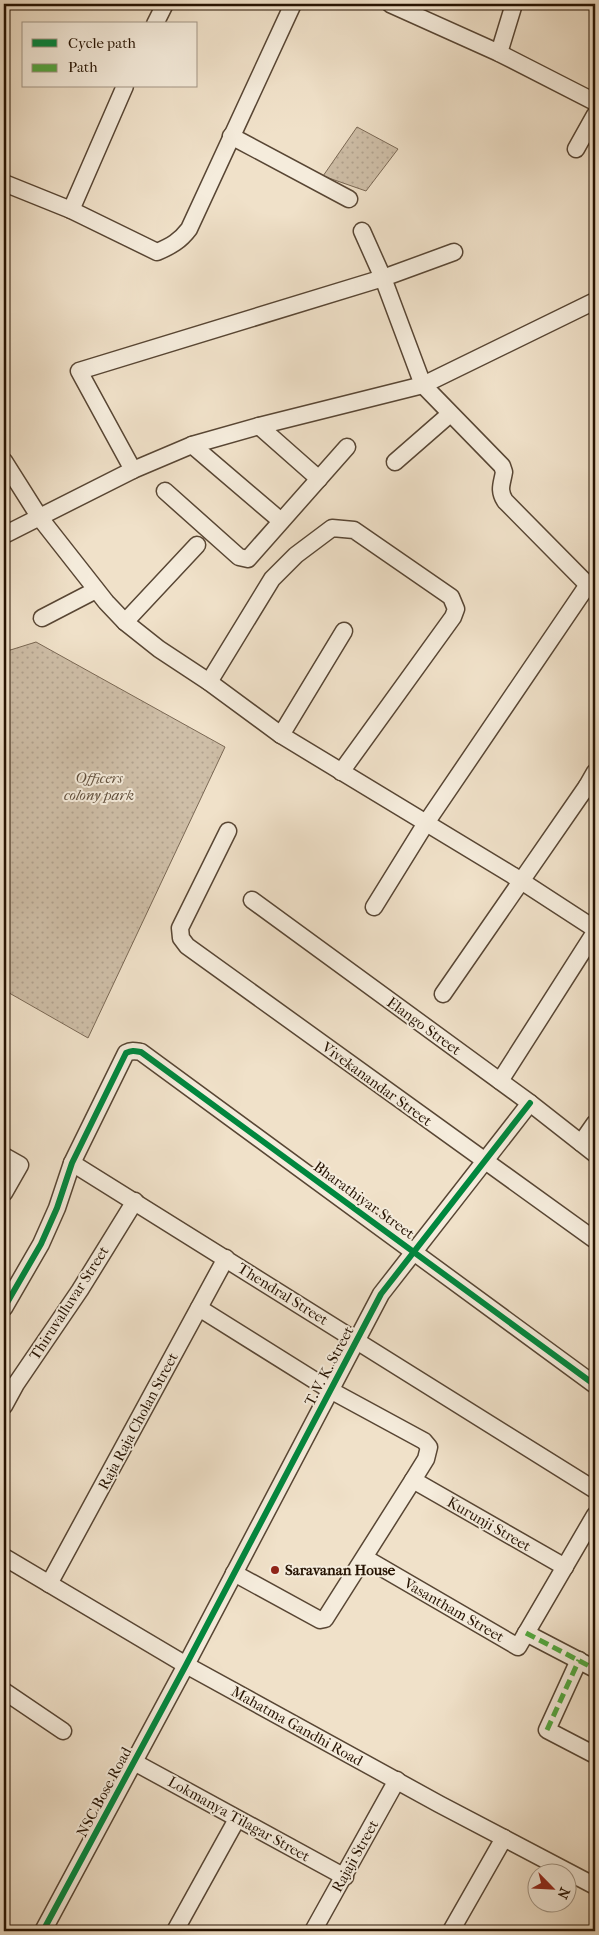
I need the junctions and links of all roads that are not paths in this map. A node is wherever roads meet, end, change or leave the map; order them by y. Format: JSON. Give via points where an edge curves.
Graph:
{"nodes":[{"id":1,"x":164,"y":4,"type":"edge"},
{"id":2,"x":292,"y":4,"type":"edge"},
{"id":3,"x":390,"y":4,"type":"edge"},
{"id":4,"x":514,"y":4,"type":"edge"},
{"id":5,"x":156,"y":22,"type":"edge"},
{"id":6,"x":499,"y":53,"type":"junction"},
{"id":7,"x":124,"y":88,"type":"edge"},
{"id":8,"x":595,"y":102,"type":"edge"},
{"id":9,"x":595,"y":115,"type":"edge"},
{"id":10,"x":231,"y":136,"type":"junction"},
{"id":11,"x":576,"y":149,"type":"dead end"},
{"id":12,"x":4,"y":183,"type":"edge"},
{"id":13,"x":349,"y":199,"type":"dead end"},
{"id":14,"x":71,"y":210,"type":"junction"},
{"id":15,"x":362,"y":231,"type":"dead end"},
{"id":16,"x":454,"y":252,"type":"dead end"},
{"id":17,"x":383,"y":278,"type":"junction"},
{"id":18,"x":595,"y":301,"type":"edge"},
{"id":19,"x":423,"y":384,"type":"junction"},
{"id":20,"x":450,"y":414,"type":"junction"},
{"id":21,"x":259,"y":426,"type":"junction"},
{"id":22,"x":192,"y":445,"type":"junction"},
{"id":23,"x":347,"y":448,"type":"dead end"},
{"id":24,"x":4,"y":461,"type":"edge"},
{"id":25,"x":395,"y":462,"type":"dead end"},
{"id":26,"x":133,"y":470,"type":"junction"},
{"id":27,"x":319,"y":479,"type":"junction"},
{"id":28,"x":164,"y":491,"type":"dead end"},
{"id":29,"x":40,"y":518,"type":"junction"},
{"id":30,"x":281,"y":521,"type":"junction"},
{"id":31,"x":4,"y":535,"type":"edge"},
{"id":32,"x":197,"y":545,"type":"dead end"},
{"id":33,"x":591,"y":589,"type":"edge"},
{"id":34,"x":96,"y":590,"type":"junction"},
{"id":35,"x":42,"y":618,"type":"dead end"},
{"id":36,"x":125,"y":622,"type":"junction"},
{"id":37,"x":344,"y":630,"type":"dead end"},
{"id":38,"x":209,"y":682,"type":"junction"},
{"id":39,"x":281,"y":735,"type":"junction"},
{"id":40,"x":341,"y":772,"type":"junction"},
{"id":41,"x":592,"y":783,"type":"edge"},
{"id":42,"x":426,"y":823,"type":"junction"},
{"id":43,"x":228,"y":831,"type":"dead end"},
{"id":44,"x":520,"y":880,"type":"junction"},
{"id":45,"x":252,"y":900,"type":"dead end"},
{"id":46,"x":374,"y":907,"type":"dead end"},
{"id":47,"x":595,"y":931,"type":"edge"},
{"id":48,"x":443,"y":994,"type":"dead end"},
{"id":49,"x":500,"y":1081,"type":"junction"},
{"id":50,"x":530,"y":1103,"type":"junction"},
{"id":51,"x":595,"y":1123,"type":"edge"},
{"id":52,"x":582,"y":1143,"type":"junction"},
{"id":53,"x":595,"y":1154,"type":"edge"},
{"id":54,"x":4,"y":1156,"type":"edge"},
{"id":55,"x":484,"y":1162,"type":"junction"},
{"id":56,"x":72,"y":1163,"type":"junction"},
{"id":57,"x":4,"y":1193,"type":"edge"},
{"id":58,"x":135,"y":1201,"type":"junction"},
{"id":59,"x":595,"y":1240,"type":"edge"},
{"id":60,"x":414,"y":1252,"type":"junction"},
{"id":61,"x":226,"y":1258,"type":"junction"},
{"id":62,"x":4,"y":1308,"type":"edge"},
{"id":63,"x":199,"y":1308,"type":"junction"},
{"id":64,"x":357,"y":1340,"type":"junction"},
{"id":65,"x":595,"y":1385,"type":"edge"},
{"id":66,"x":330,"y":1390,"type":"junction"},
{"id":67,"x":4,"y":1406,"type":"edge"},
{"id":68,"x":414,"y":1480,"type":"junction"},
{"id":69,"x":595,"y":1490,"type":"edge"},
{"id":70,"x":595,"y":1515,"type":"edge"},
{"id":71,"x":4,"y":1557,"type":"edge"},
{"id":72,"x":365,"y":1558,"type":"junction"},
{"id":73,"x":565,"y":1567,"type":"junction"},
{"id":74,"x":234,"y":1573,"type":"junction"},
{"id":75,"x":49,"y":1584,"type":"junction"},
{"id":76,"x":522,"y":1640,"type":"junction"},
{"id":77,"x":579,"y":1660,"type":"junction"},
{"id":78,"x":186,"y":1665,"type":"junction"},
{"id":79,"x":595,"y":1669,"type":"edge"},
{"id":80,"x":4,"y":1691,"type":"edge"},
{"id":81,"x":63,"y":1731,"type":"dead end"},
{"id":82,"x":595,"y":1755,"type":"edge"},
{"id":83,"x":134,"y":1762,"type":"junction"},
{"id":84,"x":397,"y":1780,"type":"junction"},
{"id":85,"x":237,"y":1819,"type":"junction"},
{"id":86,"x":504,"y":1838,"type":"junction"},
{"id":87,"x":345,"y":1876,"type":"junction"},
{"id":88,"x":595,"y":1886,"type":"edge"},
{"id":89,"x":43,"y":1931,"type":"edge"},
{"id":90,"x":174,"y":1931,"type":"edge"},
{"id":91,"x":313,"y":1931,"type":"edge"},
{"id":92,"x":452,"y":1931,"type":"edge"}],
"edges":[{"from":1,"to":5,"type":"street"},
{"from":2,"to":10,"type":"street"},
{"from":3,"to":6,"type":"street"},
{"from":4,"to":6,"type":"street"},
{"from":6,"to":8,"type":"street"},
{"from":7,"to":14,"type":"street"},
{"from":9,"to":11,"type":"street"},
{"from":10,"to":13,"type":"street"},
{"from":10,"to":14,"type":"street","via":[[189,229],[171,246],[157,252]]},
{"from":12,"to":14,"type":"street"},
{"from":15,"to":17,"type":"street"},
{"from":16,"to":17,"type":"street"},
{"from":17,"to":19,"type":"street"},
{"from":17,"to":26,"type":"street","via":[[80,371]]},
{"from":18,"to":19,"type":"street"},
{"from":19,"to":20,"type":"street"},
{"from":19,"to":21,"type":"street"},
{"from":20,"to":25,"type":"street"},
{"from":20,"to":33,"type":"street","via":[[502,466],[504,472],[500,488],[505,501]]},
{"from":21,"to":22,"type":"street"},
{"from":21,"to":27,"type":"street"},
{"from":22,"to":26,"type":"street"},
{"from":22,"to":30,"type":"street"},
{"from":23,"to":27,"type":"street"},
{"from":24,"to":29,"type":"street"},
{"from":26,"to":29,"type":"street"},
{"from":27,"to":30,"type":"street"},
{"from":28,"to":30,"type":"street","via":[[244,559],[252,555]]},
{"from":29,"to":31,"type":"street"},
{"from":29,"to":34,"type":"street"},
{"from":32,"to":36,"type":"street"},
{"from":33,"to":42,"type":"street"},
{"from":34,"to":35,"type":"street"},
{"from":34,"to":36,"type":"street"},
{"from":36,"to":38,"type":"street"},
{"from":37,"to":39,"type":"street"},
{"from":38,"to":39,"type":"street"},
{"from":38,"to":40,"type":"street","via":[[272,579],[296,554],[332,528],[354,530],[451,597],[456,609]]},
{"from":39,"to":40,"type":"street"},
{"from":40,"to":42,"type":"street"},
{"from":41,"to":44,"type":"street"},
{"from":42,"to":44,"type":"street"},
{"from":42,"to":46,"type":"street"},
{"from":43,"to":55,"type":"street","name":"Vivekanandar Street","via":[[186,914],[180,938]]},
{"from":44,"to":47,"type":"street"},
{"from":44,"to":48,"type":"street"},
{"from":45,"to":49,"type":"street","name":"Elango Street"},
{"from":47,"to":49,"type":"street"},
{"from":49,"to":50,"type":"street","name":"Elango Street"},
{"from":50,"to":52,"type":"street","name":"Elango Street"},
{"from":50,"to":55,"type":"street","name":"T. V. K. Street"},
{"from":51,"to":52,"type":"street"},
{"from":52,"to":53,"type":"street","name":"Elango Street"},
{"from":54,"to":57,"type":"street","via":[[20,1165]]},
{"from":55,"to":59,"type":"street","name":"Vivekanandar Street"},
{"from":55,"to":60,"type":"street","name":"T. V. K. Street"},
{"from":56,"to":58,"type":"street","name":"Thendral Street"},
{"from":56,"to":60,"type":"street","name":"Bharathiyar Street","via":[[126,1053],[142,1052]]},
{"from":56,"to":62,"type":"street","via":[[41,1244]]},
{"from":58,"to":61,"type":"street","name":"Thendral Street"},
{"from":58,"to":67,"type":"street","name":"Thiruvalluvar Street"},
{"from":60,"to":64,"type":"street","name":"T. V. K. Street","via":[[381,1294]]},
{"from":60,"to":65,"type":"street","name":"Bharathiyar Street"},
{"from":61,"to":63,"type":"street","name":"Raja Raja Cholan Street"},
{"from":61,"to":64,"type":"street","name":"Thendral Street"},
{"from":63,"to":66,"type":"street"},
{"from":63,"to":75,"type":"street","name":"Raja Raja Cholan Street"},
{"from":64,"to":66,"type":"street","name":"T. V. K. Street"},
{"from":64,"to":69,"type":"street","name":"Thendral Street"},
{"from":66,"to":68,"type":"street","via":[[427,1443],[428,1454]]},
{"from":66,"to":74,"type":"street","name":"T. V. K. Street"},
{"from":68,"to":72,"type":"street"},
{"from":68,"to":73,"type":"street","name":"Kurunji Street"},
{"from":70,"to":73,"type":"street"},
{"from":71,"to":75,"type":"street","name":"Mahatma Gandhi Road"},
{"from":72,"to":74,"type":"street","via":[[323,1620]]},
{"from":72,"to":76,"type":"street","name":"Vasantham Street"},
{"from":73,"to":76,"type":"street"},
{"from":74,"to":78,"type":"street","name":"T. V. K. Street"},
{"from":75,"to":78,"type":"street","name":"Mahatma Gandhi Road"},
{"from":76,"to":77,"type":"street","name":"Vasantham Street"},
{"from":77,"to":79,"type":"street","name":"Vasantham Street"},
{"from":77,"to":82,"type":"street","via":[[547,1730]]},
{"from":78,"to":83,"type":"street","name":"NSC Bose Road"},
{"from":78,"to":84,"type":"street","name":"Mahatma Gandhi Road"},
{"from":80,"to":81,"type":"street"},
{"from":83,"to":85,"type":"street","name":"Lokmanya Tilagar Street"},
{"from":83,"to":89,"type":"street","name":"NSC Bose Road"},
{"from":84,"to":86,"type":"street","name":"Mahatma Gandhi Road"},
{"from":84,"to":87,"type":"street","name":"Rajaji Street"},
{"from":85,"to":87,"type":"street","name":"Lokmanya Tilagar Street"},
{"from":85,"to":90,"type":"street"},
{"from":86,"to":88,"type":"street","name":"Mahatma Gandhi Road"},
{"from":86,"to":92,"type":"street"},
{"from":87,"to":91,"type":"street","name":"Rajaji Street"}]}
